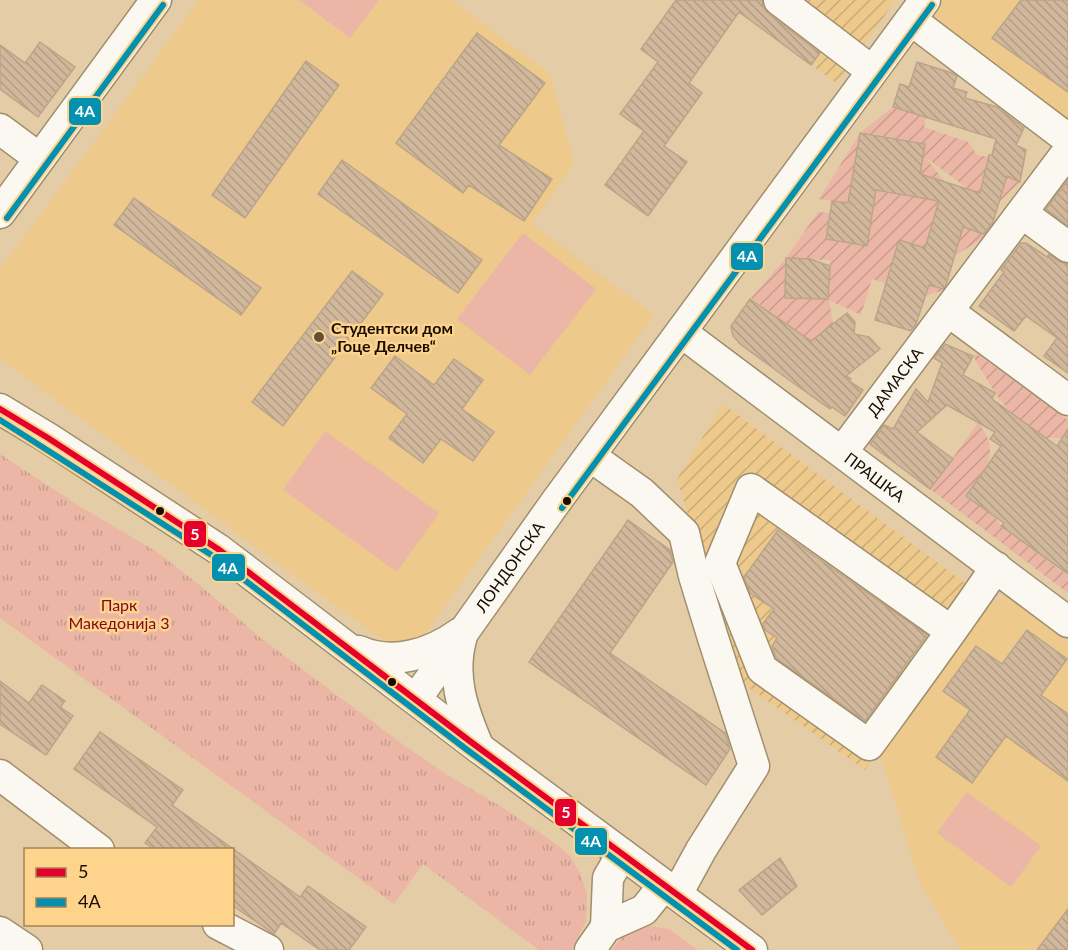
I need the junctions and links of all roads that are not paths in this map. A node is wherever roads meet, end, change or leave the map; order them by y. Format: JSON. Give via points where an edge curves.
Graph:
{"nodes":[{"id":1,"x":156,"y":0,"type":"edge"},
{"id":2,"x":779,"y":0,"type":"edge"},
{"id":3,"x":918,"y":10,"type":"edge"},
{"id":4,"x":872,"y":71,"type":"junction"},
{"id":5,"x":0,"y":129,"type":"edge"},
{"id":6,"x":1068,"y":139,"type":"edge"},
{"id":7,"x":1068,"y":151,"type":"edge"},
{"id":8,"x":39,"y":158,"type":"junction"},
{"id":9,"x":0,"y":213,"type":"edge"},
{"id":10,"x":1022,"y":213,"type":"junction"},
{"id":11,"x":1068,"y":247,"type":"edge"},
{"id":12,"x":948,"y":311,"type":"junction"},
{"id":13,"x":681,"y":332,"type":"junction"},
{"id":14,"x":0,"y":389,"type":"edge"},
{"id":15,"x":1068,"y":400,"type":"edge"},
{"id":16,"x":0,"y":409,"type":"edge"},
{"id":17,"x":48,"y":438,"type":"junction"},
{"id":18,"x":842,"y":452,"type":"junction"},
{"id":19,"x":590,"y":456,"type":"junction"},
{"id":20,"x":996,"y":567,"type":"junction"},
{"id":21,"x":1068,"y":622,"type":"edge"},
{"id":22,"x":465,"y":630,"type":"junction"},
{"id":23,"x":951,"y":631,"type":"junction"},
{"id":24,"x":348,"y":646,"type":"junction"},
{"id":25,"x":416,"y":699,"type":"junction"},
{"id":26,"x":480,"y":748,"type":"junction"},
{"id":27,"x":0,"y":775,"type":"edge"},
{"id":28,"x":98,"y":848,"type":"edge"},
{"id":29,"x":622,"y":854,"type":"junction"},
{"id":30,"x":670,"y":889,"type":"junction"},
{"id":31,"x":222,"y":926,"type":"edge"},
{"id":32,"x":0,"y":932,"type":"edge"},
{"id":33,"x":598,"y":938,"type":"edge"},
{"id":34,"x":27,"y":950,"type":"edge"},
{"id":35,"x":268,"y":950,"type":"edge"},
{"id":36,"x":752,"y":950,"type":"edge"}],
"edges":[{"from":1,"to":8,"type":"street"},
{"from":2,"to":4,"type":"street"},
{"from":3,"to":4,"type":"street","name":"ЛОНДОНСКА"},
{"from":3,"to":6,"type":"street"},
{"from":4,"to":13,"type":"street","name":"ЛОНДОНСКА"},
{"from":5,"to":8,"type":"street"},
{"from":7,"to":10,"type":"street","name":"ДАМАСКА"},
{"from":8,"to":9,"type":"street"},
{"from":10,"to":11,"type":"street"},
{"from":10,"to":12,"type":"street","name":"ДАМАСКА"},
{"from":12,"to":15,"type":"street"},
{"from":12,"to":18,"type":"street","name":"ДАМАСКА"},
{"from":13,"to":18,"type":"street","name":"ПРАШКА"},
{"from":13,"to":19,"type":"street","name":"ЛОНДОНСКА"},
{"from":14,"to":17,"type":"street"},
{"from":16,"to":17,"type":"street"},
{"from":17,"to":24,"type":"street","via":[[218,549]]},
{"from":18,"to":20,"type":"street","name":"ПРАШКА"},
{"from":19,"to":22,"type":"street","name":"ЛОНДОНСКА"},
{"from":19,"to":30,"type":"street","via":[[642,493],[684,533],[754,766],[701,850]]},
{"from":20,"to":21,"type":"street","name":"ПРАШКА"},
{"from":20,"to":23,"type":"street"},
{"from":22,"to":24,"type":"street","via":[[435,648],[400,658],[368,655]]},
{"from":22,"to":25,"type":"street","name":"ЛОНДОНСКА"},
{"from":22,"to":26,"type":"street","via":[[457,659],[457,680],[462,705]]},
{"from":23,"to":23,"type":"street","via":[[869,745],[801,697],[762,669],[720,563],[751,489]]},
{"from":24,"to":25,"type":"street"},
{"from":25,"to":26,"type":"street"},
{"from":26,"to":29,"type":"street"},
{"from":27,"to":28,"type":"street"},
{"from":29,"to":30,"type":"street"},
{"from":29,"to":33,"type":"street","via":[[608,878]]},
{"from":30,"to":33,"type":"street"},
{"from":30,"to":36,"type":"street"},
{"from":31,"to":35,"type":"street"},
{"from":32,"to":34,"type":"street"}]}
